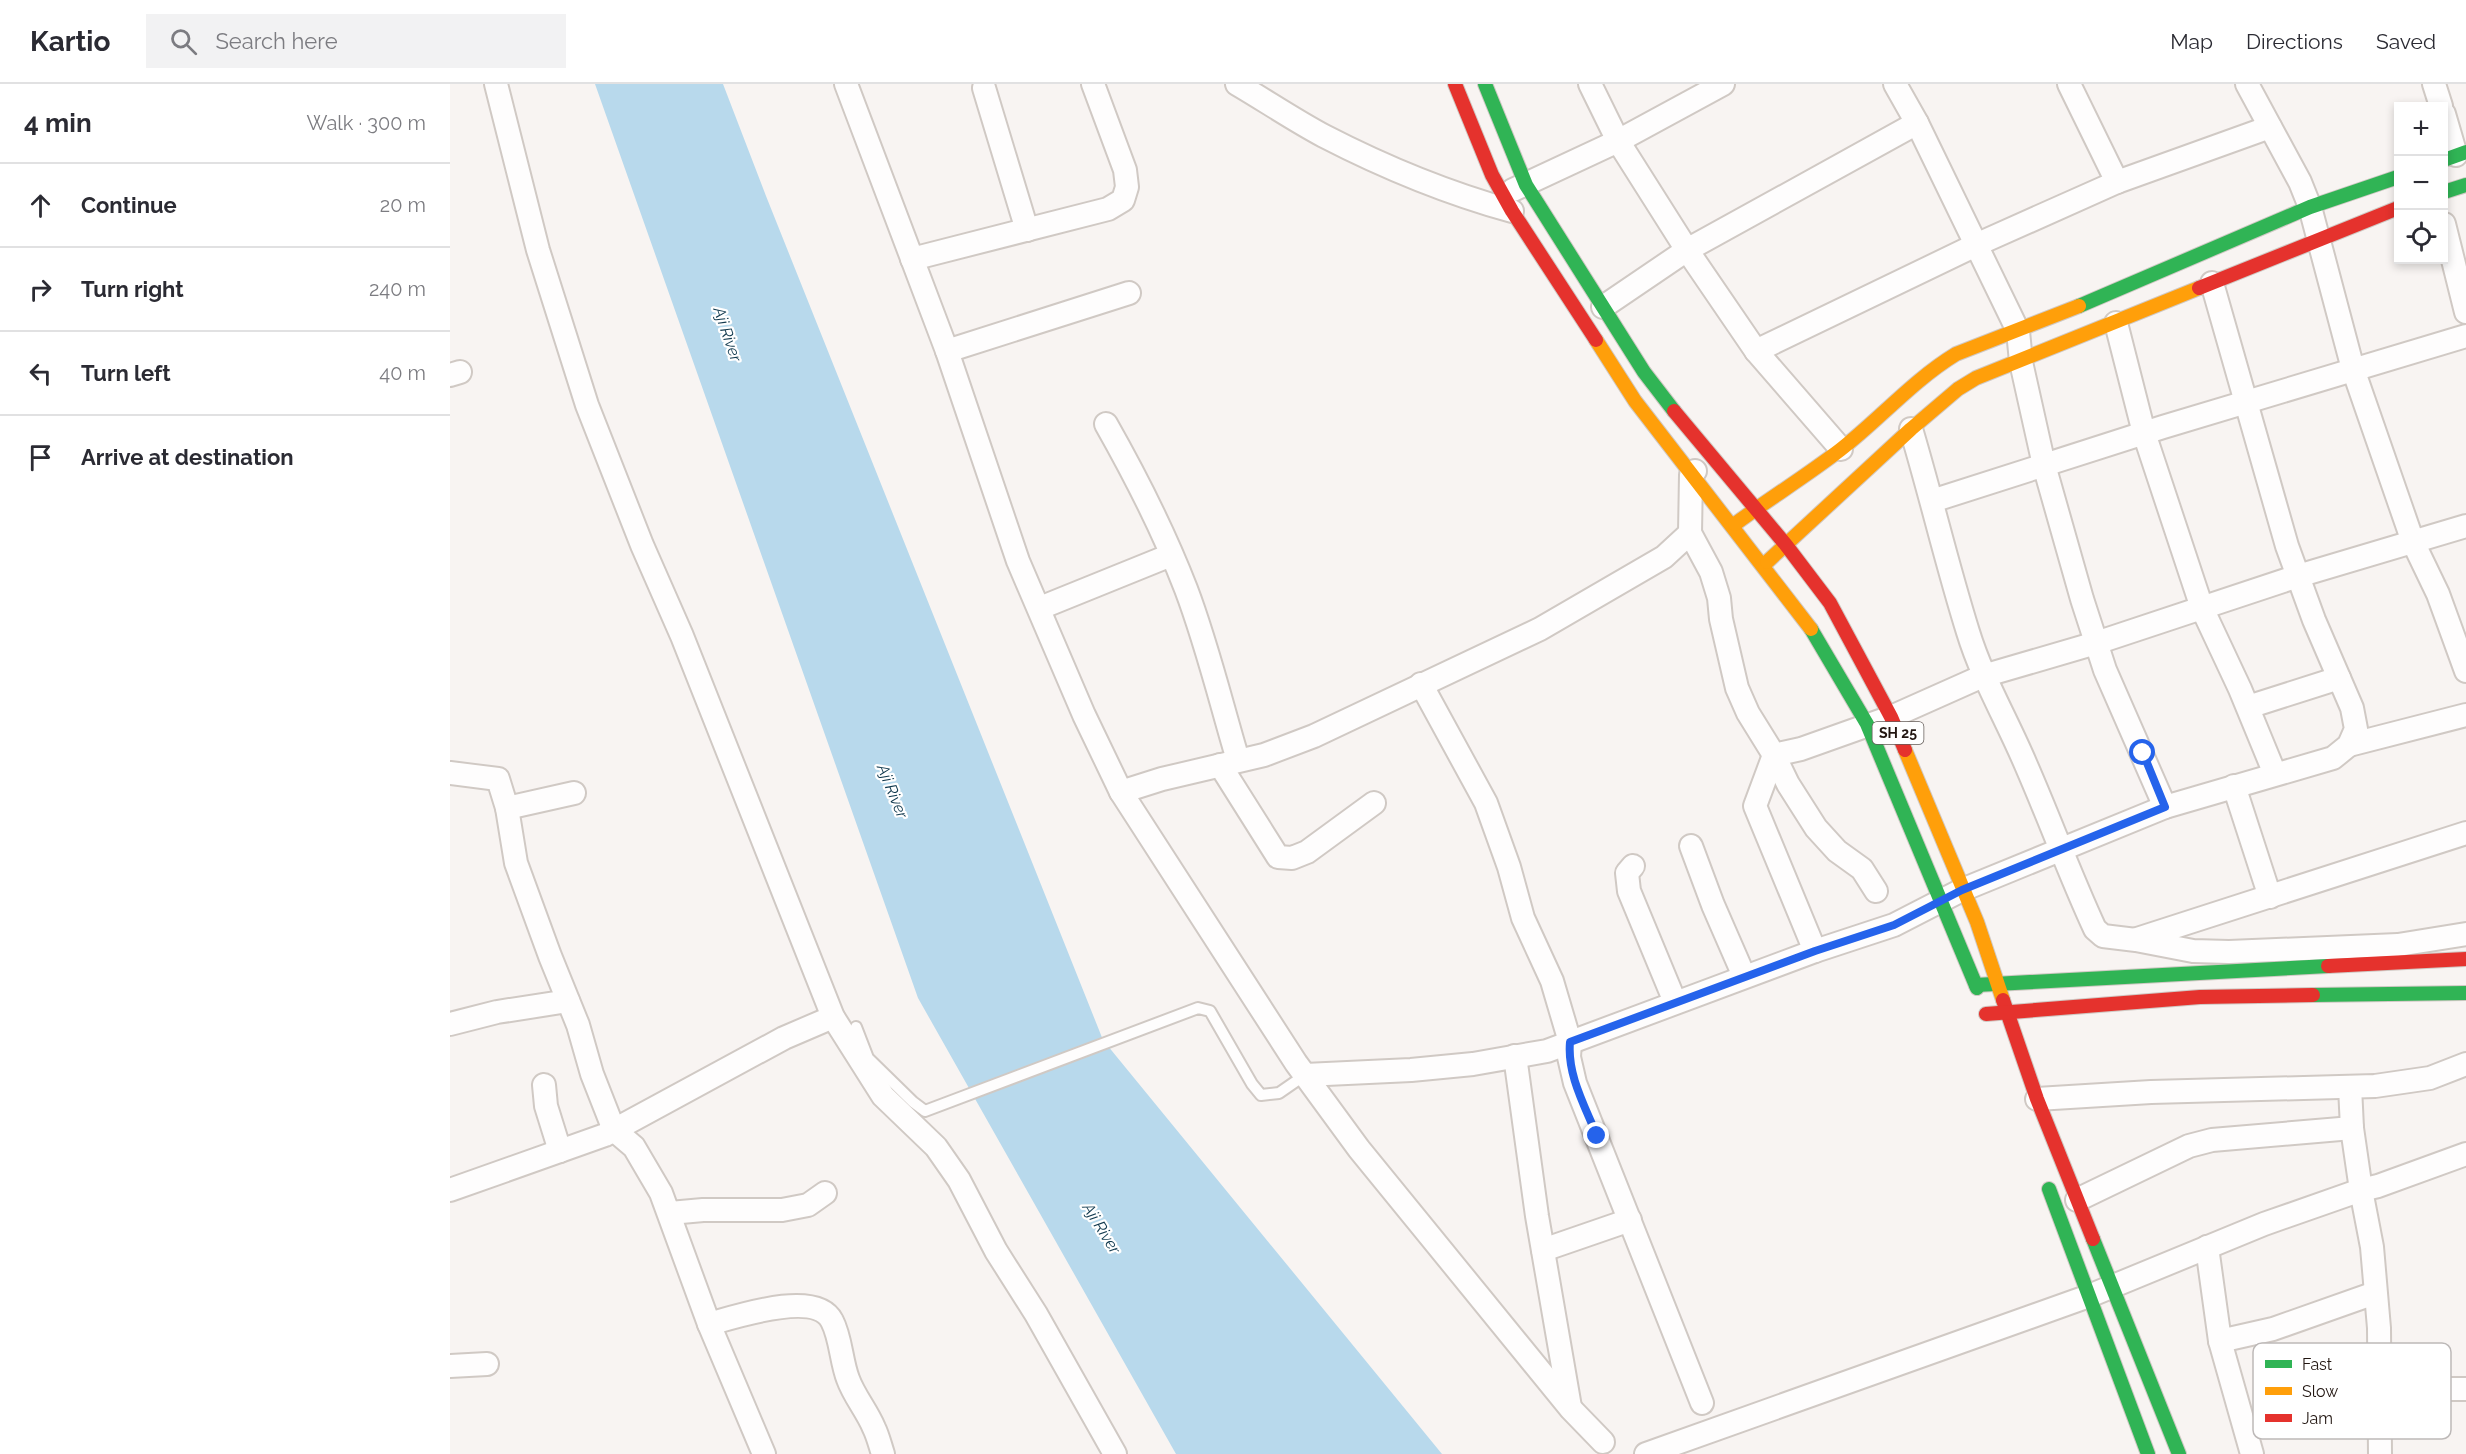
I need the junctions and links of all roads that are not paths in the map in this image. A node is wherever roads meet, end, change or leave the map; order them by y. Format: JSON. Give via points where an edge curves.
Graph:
{"nodes":[{"id":1,"x":496,"y":84,"type":"edge"},
{"id":2,"x":846,"y":84,"type":"edge"},
{"id":3,"x":1093,"y":84,"type":"edge"},
{"id":4,"x":1237,"y":84,"type":"edge"},
{"id":5,"x":1455,"y":84,"type":"edge"},
{"id":6,"x":1485,"y":84,"type":"edge"},
{"id":7,"x":1590,"y":84,"type":"edge"},
{"id":8,"x":1723,"y":84,"type":"edge"},
{"id":9,"x":1895,"y":84,"type":"edge"},
{"id":10,"x":2069,"y":84,"type":"edge"},
{"id":11,"x":2248,"y":84,"type":"edge"},
{"id":12,"x":2434,"y":84,"type":"edge"},
{"id":13,"x":984,"y":88,"type":"dead end"},
{"id":14,"x":2440,"y":102,"type":"edge"},
{"id":15,"x":1917,"y":123,"type":"junction"},
{"id":16,"x":2270,"y":127,"type":"junction"},
{"id":17,"x":2448,"y":129,"type":"edge"},
{"id":18,"x":1618,"y":141,"type":"junction"},
{"id":19,"x":2455,"y":155,"type":"edge"},
{"id":20,"x":2394,"y":178,"type":"edge"},
{"id":21,"x":2117,"y":182,"type":"junction"},
{"id":22,"x":2466,"y":184,"type":"edge"},
{"id":23,"x":1526,"y":185,"type":"junction"},
{"id":24,"x":2448,"y":191,"type":"edge"},
{"id":25,"x":1507,"y":203,"type":"junction"},
{"id":26,"x":2310,"y":207,"type":"junction"},
{"id":27,"x":2394,"y":210,"type":"edge"},
{"id":28,"x":1027,"y":230,"type":"junction"},
{"id":29,"x":2318,"y":239,"type":"junction"},
{"id":30,"x":2448,"y":240,"type":"edge"},
{"id":31,"x":1978,"y":244,"type":"junction"},
{"id":32,"x":1688,"y":250,"type":"junction"},
{"id":33,"x":912,"y":259,"type":"junction"},
{"id":34,"x":2212,"y":284,"type":"junction"},
{"id":35,"x":1129,"y":293,"type":"dead end"},
{"id":36,"x":1603,"y":307,"type":"junction"},
{"id":37,"x":2466,"y":312,"type":"edge"},
{"id":38,"x":2116,"y":323,"type":"junction"},
{"id":39,"x":2018,"y":331,"type":"junction"},
{"id":40,"x":2466,"y":336,"type":"edge"},
{"id":41,"x":947,"y":351,"type":"junction"},
{"id":42,"x":1756,"y":351,"type":"junction"},
{"id":43,"x":2021,"y":362,"type":"junction"},
{"id":44,"x":2352,"y":369,"type":"junction"},
{"id":45,"x":2247,"y":401,"type":"junction"},
{"id":46,"x":1106,"y":423,"type":"dead end"},
{"id":47,"x":1911,"y":429,"type":"junction"},
{"id":48,"x":2144,"y":433,"type":"junction"},
{"id":49,"x":1841,"y":449,"type":"junction"},
{"id":50,"x":1711,"y":458,"type":"junction"},
{"id":51,"x":2044,"y":465,"type":"junction"},
{"id":52,"x":1690,"y":475,"type":"junction"},
{"id":53,"x":1932,"y":501,"type":"junction"},
{"id":54,"x":1754,"y":509,"type":"junction"},
{"id":55,"x":1732,"y":526,"type":"junction"},
{"id":56,"x":2466,"y":526,"type":"edge"},
{"id":57,"x":1690,"y":533,"type":"junction"},
{"id":58,"x":2413,"y":542,"type":"junction"},
{"id":59,"x":1786,"y":545,"type":"junction"},
{"id":60,"x":1171,"y":555,"type":"junction"},
{"id":61,"x":1764,"y":566,"type":"junction"},
{"id":62,"x":2298,"y":576,"type":"junction"},
{"id":63,"x":1040,"y":608,"type":"junction"},
{"id":64,"x":2202,"y":608,"type":"junction"},
{"id":65,"x":2096,"y":643,"type":"junction"},
{"id":66,"x":2466,"y":671,"type":"edge"},
{"id":67,"x":1983,"y":676,"type":"junction"},
{"id":68,"x":2339,"y":678,"type":"junction"},
{"id":69,"x":1421,"y":684,"type":"junction"},
{"id":70,"x":2247,"y":707,"type":"junction"},
{"id":71,"x":2466,"y":715,"type":"edge"},
{"id":72,"x":1891,"y":717,"type":"junction"},
{"id":73,"x":1867,"y":724,"type":"junction"},
{"id":74,"x":2349,"y":745,"type":"junction"},
{"id":75,"x":1774,"y":755,"type":"junction"},
{"id":76,"x":1229,"y":762,"type":"junction"},
{"id":77,"x":450,"y":773,"type":"edge"},
{"id":78,"x":2275,"y":774,"type":"junction"},
{"id":79,"x":2234,"y":786,"type":"junction"},
{"id":80,"x":574,"y":792,"type":"dead end"},
{"id":81,"x":1121,"y":792,"type":"junction"},
{"id":82,"x":1374,"y":803,"type":"dead end"},
{"id":83,"x":2165,"y":807,"type":"junction"},
{"id":84,"x":507,"y":808,"type":"junction"},
{"id":85,"x":2466,"y":833,"type":"edge"},
{"id":86,"x":1691,"y":846,"type":"dead end"},
{"id":87,"x":2060,"y":849,"type":"junction"},
{"id":88,"x":1633,"y":866,"type":"dead end"},
{"id":89,"x":1962,"y":890,"type":"junction"},
{"id":90,"x":1876,"y":891,"type":"dead end"},
{"id":91,"x":2270,"y":897,"type":"junction"},
{"id":92,"x":1940,"y":901,"type":"junction"},
{"id":93,"x":2466,"y":934,"type":"edge"},
{"id":94,"x":2136,"y":940,"type":"junction"},
{"id":95,"x":1815,"y":951,"type":"junction"},
{"id":96,"x":2466,"y":959,"type":"edge"},
{"id":97,"x":1744,"y":976,"type":"junction"},
{"id":98,"x":1997,"y":983,"type":"junction"},
{"id":99,"x":1976,"y":985,"type":"junction"},
{"id":100,"x":2466,"y":993,"type":"edge"},
{"id":101,"x":568,"y":1001,"type":"junction"},
{"id":102,"x":1675,"y":1002,"type":"junction"},
{"id":103,"x":2007,"y":1011,"type":"junction"},
{"id":104,"x":832,"y":1017,"type":"junction"},
{"id":105,"x":450,"y":1024,"type":"edge"},
{"id":106,"x":856,"y":1027,"type":"dead end"},
{"id":107,"x":1570,"y":1042,"type":"junction"},
{"id":108,"x":1515,"y":1056,"type":"junction"},
{"id":109,"x":2466,"y":1064,"type":"edge"},
{"id":110,"x":1305,"y":1075,"type":"junction"},
{"id":111,"x":544,"y":1085,"type":"dead end"},
{"id":112,"x":2350,"y":1087,"type":"junction"},
{"id":113,"x":2037,"y":1099,"type":"junction"},
{"id":114,"x":2352,"y":1128,"type":"junction"},
{"id":115,"x":614,"y":1130,"type":"junction"},
{"id":116,"x":560,"y":1151,"type":"junction"},
{"id":117,"x":2466,"y":1154,"type":"edge"},
{"id":118,"x":2045,"y":1177,"type":"dead end"},
{"id":119,"x":450,"y":1190,"type":"edge"},
{"id":120,"x":2361,"y":1190,"type":"junction"},
{"id":121,"x":825,"y":1193,"type":"dead end"},
{"id":122,"x":2077,"y":1200,"type":"junction"},
{"id":123,"x":670,"y":1214,"type":"junction"},
{"id":124,"x":1630,"y":1221,"type":"junction"},
{"id":125,"x":2207,"y":1247,"type":"junction"},
{"id":126,"x":1543,"y":1250,"type":"junction"},
{"id":127,"x":2114,"y":1286,"type":"junction"},
{"id":128,"x":2374,"y":1293,"type":"junction"},
{"id":129,"x":2089,"y":1296,"type":"junction"},
{"id":130,"x":709,"y":1324,"type":"junction"},
{"id":131,"x":2220,"y":1341,"type":"junction"},
{"id":132,"x":2379,"y":1343,"type":"edge"},
{"id":133,"x":487,"y":1364,"type":"dead end"},
{"id":134,"x":450,"y":1366,"type":"edge"},
{"id":135,"x":1702,"y":1403,"type":"dead end"},
{"id":136,"x":1571,"y":1409,"type":"junction"},
{"id":137,"x":2380,"y":1439,"type":"edge"},
{"id":138,"x":1603,"y":1442,"type":"dead end"},
{"id":139,"x":764,"y":1454,"type":"edge"},
{"id":140,"x":884,"y":1454,"type":"edge"},
{"id":141,"x":1116,"y":1454,"type":"edge"},
{"id":142,"x":1646,"y":1454,"type":"edge"},
{"id":143,"x":2148,"y":1454,"type":"edge"},
{"id":144,"x":2179,"y":1454,"type":"edge"},
{"id":145,"x":2252,"y":1454,"type":"edge"},
{"id":146,"x":2380,"y":1454,"type":"edge"}],
"edges":[{"from":1,"to":104,"type":"street","via":[[538,249],[587,405]]},
{"from":2,"to":33,"type":"street"},
{"from":3,"to":28,"type":"street","via":[[1125,170],[1127,187],[1123,200],[1108,209]]},
{"from":4,"to":25,"type":"street","via":[[1322,135],[1393,169],[1470,200]]},
{"from":5,"to":25,"type":"main road"},
{"from":6,"to":23,"type":"main road","number":"SH 25"},
{"from":7,"to":18,"type":"street"},
{"from":8,"to":18,"type":"street"},
{"from":9,"to":15,"type":"street"},
{"from":10,"to":21,"type":"street"},
{"from":11,"to":16,"type":"street"},
{"from":12,"to":14,"type":"street"},
{"from":13,"to":28,"type":"street"},
{"from":15,"to":31,"type":"street"},
{"from":15,"to":32,"type":"street"},
{"from":16,"to":21,"type":"street"},
{"from":16,"to":26,"type":"street"},
{"from":17,"to":19,"type":"street"},
{"from":18,"to":23,"type":"street"},
{"from":18,"to":32,"type":"street"},
{"from":20,"to":26,"type":"main road"},
{"from":21,"to":31,"type":"street"},
{"from":22,"to":24,"type":"main road"},
{"from":23,"to":25,"type":"street"},
{"from":23,"to":36,"type":"main road","number":"SH 25"},
{"from":25,"to":52,"type":"main road","via":[[1635,401]]},
{"from":26,"to":29,"type":"street"},
{"from":26,"to":39,"type":"main road"},
{"from":27,"to":29,"type":"main road"},
{"from":28,"to":33,"type":"street"},
{"from":29,"to":34,"type":"main road"},
{"from":29,"to":44,"type":"street"},
{"from":30,"to":37,"type":"street"},
{"from":31,"to":39,"type":"street"},
{"from":31,"to":42,"type":"street"},
{"from":32,"to":36,"type":"street"},
{"from":32,"to":42,"type":"street"},
{"from":33,"to":41,"type":"street"},
{"from":34,"to":38,"type":"main road"},
{"from":34,"to":45,"type":"street"},
{"from":35,"to":41,"type":"street"},
{"from":36,"to":50,"type":"main road","number":"SH 25","via":[[1657,390]]},
{"from":38,"to":43,"type":"main road"},
{"from":38,"to":48,"type":"street"},
{"from":39,"to":43,"type":"street"},
{"from":39,"to":49,"type":"main road","via":[[1940,363]]},
{"from":40,"to":44,"type":"street"},
{"from":41,"to":63,"type":"street","via":[[1018,561]]},
{"from":42,"to":49,"type":"street"},
{"from":43,"to":47,"type":"main road","via":[[1976,378]]},
{"from":43,"to":51,"type":"street"},
{"from":44,"to":45,"type":"street"},
{"from":44,"to":58,"type":"street"},
{"from":45,"to":48,"type":"street"},
{"from":45,"to":62,"type":"street"},
{"from":46,"to":60,"type":"street"},
{"from":47,"to":53,"type":"street"},
{"from":47,"to":59,"type":"main road"},
{"from":48,"to":51,"type":"street"},
{"from":48,"to":64,"type":"street"},
{"from":49,"to":54,"type":"main road"},
{"from":50,"to":52,"type":"street"},
{"from":50,"to":54,"type":"main road","number":"SH 25"},
{"from":51,"to":53,"type":"street"},
{"from":51,"to":65,"type":"street"},
{"from":52,"to":55,"type":"main road"},
{"from":52,"to":57,"type":"street"},
{"from":53,"to":67,"type":"street"},
{"from":54,"to":55,"type":"main road"},
{"from":54,"to":59,"type":"main road","number":"SH 25"},
{"from":55,"to":61,"type":"main road"},
{"from":56,"to":58,"type":"street"},
{"from":57,"to":69,"type":"street","via":[[1664,557],[1540,629]]},
{"from":57,"to":75,"type":"street","via":[[1719,598],[1737,688]]},
{"from":58,"to":62,"type":"street"},
{"from":58,"to":66,"type":"street","via":[[2438,594]]},
{"from":59,"to":61,"type":"main road"},
{"from":59,"to":72,"type":"main road","number":"SH 25","via":[[1830,603]]},
{"from":60,"to":63,"type":"street"},
{"from":60,"to":76,"type":"street","via":[[1204,644]]},
{"from":61,"to":73,"type":"main road","via":[[1815,634]]},
{"from":62,"to":64,"type":"street"},
{"from":62,"to":68,"type":"street"},
{"from":63,"to":81,"type":"street"},
{"from":64,"to":65,"type":"street"},
{"from":64,"to":70,"type":"street"},
{"from":65,"to":67,"type":"street"},
{"from":65,"to":83,"type":"street"},
{"from":67,"to":72,"type":"street"},
{"from":67,"to":87,"type":"street","via":[[2017,744]]},
{"from":68,"to":70,"type":"street"},
{"from":68,"to":74,"type":"street","via":[[2356,729]]},
{"from":69,"to":76,"type":"street","via":[[1314,736],[1264,755]]},
{"from":69,"to":107,"type":"street","via":[[1486,803],[1523,918],[1552,981]]},
{"from":70,"to":78,"type":"street"},
{"from":71,"to":74,"type":"street"},
{"from":72,"to":73,"type":"street"},
{"from":72,"to":89,"type":"main road","number":"SH 25"},
{"from":73,"to":75,"type":"street"},
{"from":73,"to":92,"type":"main road"},
{"from":74,"to":78,"type":"street","via":[[2333,758]]},
{"from":75,"to":90,"type":"street","via":[[1816,828],[1837,851],[1862,869]]},
{"from":75,"to":95,"type":"street","via":[[1755,806]]},
{"from":76,"to":81,"type":"street"},
{"from":76,"to":82,"type":"street","via":[[1278,857],[1292,858],[1307,852]]},
{"from":77,"to":84,"type":"street","via":[[498,779]]},
{"from":78,"to":79,"type":"street"},
{"from":79,"to":83,"type":"street"},
{"from":79,"to":91,"type":"street"},
{"from":80,"to":84,"type":"street"},
{"from":81,"to":110,"type":"street"},
{"from":83,"to":87,"type":"street"},
{"from":84,"to":101,"type":"street","via":[[516,863]]},
{"from":85,"to":91,"type":"street"},
{"from":86,"to":97,"type":"street"},
{"from":87,"to":89,"type":"street"},
{"from":87,"to":94,"type":"street","via":[[2095,929],[2103,936]]},
{"from":88,"to":102,"type":"street","via":[[1628,873],[1629,891]]},
{"from":89,"to":92,"type":"street"},
{"from":89,"to":98,"type":"main road","number":"SH 25"},
{"from":91,"to":94,"type":"street"},
{"from":92,"to":95,"type":"street","via":[[1894,925]]},
{"from":92,"to":99,"type":"main road"},
{"from":93,"to":94,"type":"street","via":[[2398,945],[2229,952],[2193,951]]},
{"from":95,"to":97,"type":"street"},
{"from":96,"to":98,"type":"main road"},
{"from":97,"to":102,"type":"street"},
{"from":98,"to":99,"type":"main road"},
{"from":98,"to":103,"type":"main road","number":"SH 25"},
{"from":99,"to":103,"type":"main road","via":[[1988,1020]]},
{"from":100,"to":103,"type":"main road","via":[[2200,997]]},
{"from":101,"to":105,"type":"street"},
{"from":101,"to":115,"type":"street"},
{"from":102,"to":107,"type":"street"},
{"from":103,"to":113,"type":"main road","number":"SH 25"},
{"from":104,"to":115,"type":"street","via":[[784,1038]]},
{"from":104,"to":141,"type":"street","via":[[883,1096],[936,1147],[959,1179],[996,1251]]},
{"from":106,"to":110,"type":"lane","via":[[868,1058],[926,1112],[1198,1008],[1210,1011],[1261,1095],[1279,1093]]},
{"from":107,"to":108,"type":"street"},
{"from":107,"to":124,"type":"street","via":[[1575,1083]]},
{"from":108,"to":110,"type":"street","via":[[1411,1071]]},
{"from":108,"to":126,"type":"street"},
{"from":109,"to":112,"type":"street","via":[[2430,1078]]},
{"from":110,"to":136,"type":"street","via":[[1359,1149]]},
{"from":111,"to":116,"type":"street","via":[[546,1106]]},
{"from":112,"to":113,"type":"street"},
{"from":112,"to":114,"type":"street"},
{"from":113,"to":122,"type":"main road","number":"SH 25"},
{"from":114,"to":120,"type":"street"},
{"from":114,"to":122,"type":"street","via":[[2212,1140],[2189,1146]]},
{"from":115,"to":116,"type":"street"},
{"from":115,"to":123,"type":"street","via":[[634,1147],[647,1166]]},
{"from":116,"to":119,"type":"street"},
{"from":117,"to":120,"type":"street"},
{"from":118,"to":129,"type":"main road"},
{"from":120,"to":125,"type":"street"},
{"from":120,"to":128,"type":"street","via":[[2372,1247]]},
{"from":121,"to":123,"type":"street","via":[[808,1205],[782,1210]]},
{"from":122,"to":127,"type":"main road","number":"SH 25"},
{"from":123,"to":130,"type":"street"},
{"from":124,"to":126,"type":"street"},
{"from":124,"to":135,"type":"street"},
{"from":125,"to":127,"type":"street"},
{"from":125,"to":131,"type":"street"},
{"from":126,"to":136,"type":"street"},
{"from":127,"to":129,"type":"street"},
{"from":127,"to":144,"type":"main road","number":"SH 25"},
{"from":128,"to":131,"type":"street","via":[[2274,1329]]},
{"from":128,"to":132,"type":"street"},
{"from":129,"to":142,"type":"street"},
{"from":129,"to":143,"type":"main road"},
{"from":130,"to":139,"type":"street"},
{"from":130,"to":140,"type":"street","via":[[790,1306],[822,1311],[832,1319],[852,1390],[874,1427]]},
{"from":131,"to":145,"type":"street"},
{"from":133,"to":134,"type":"street"},
{"from":136,"to":138,"type":"street"},
{"from":137,"to":146,"type":"street"}]}
